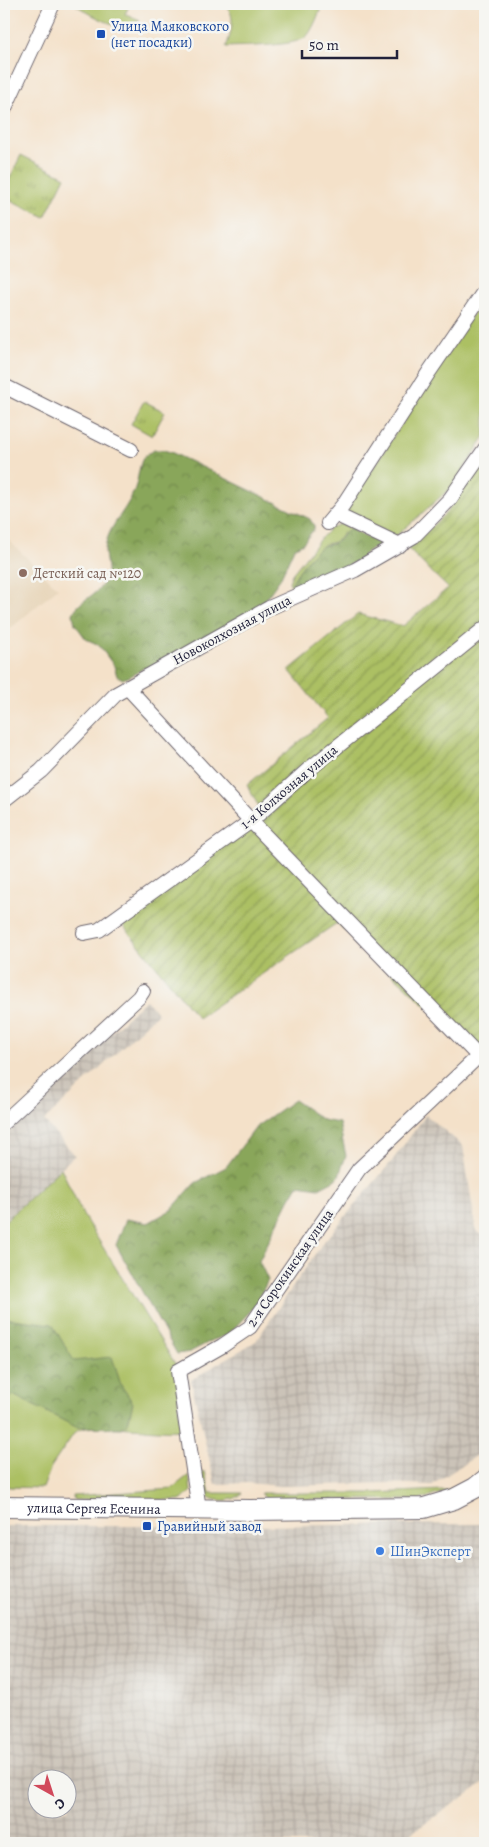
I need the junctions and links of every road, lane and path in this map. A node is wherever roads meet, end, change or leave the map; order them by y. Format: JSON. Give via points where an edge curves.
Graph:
{"nodes":[{"id":1,"x":53,"y":4,"type":"edge"},
{"id":2,"x":4,"y":110,"type":"edge"},
{"id":3,"x":485,"y":290,"type":"edge"},
{"id":4,"x":4,"y":386,"type":"edge"},
{"id":5,"x":485,"y":449,"type":"edge"},
{"id":6,"x":131,"y":450,"type":"dead end"},
{"id":7,"x":400,"y":545,"type":"junction"},
{"id":8,"x":485,"y":628,"type":"edge"},
{"id":9,"x":127,"y":687,"type":"junction"},
{"id":10,"x":4,"y":800,"type":"edge"},
{"id":11,"x":251,"y":822,"type":"junction"},
{"id":12,"x":84,"y":933,"type":"dead end"},
{"id":13,"x":143,"y":991,"type":"dead end"},
{"id":14,"x":483,"y":1056,"type":"edge"},
{"id":15,"x":4,"y":1122,"type":"edge"},
{"id":16,"x":485,"y":1480,"type":"edge"},
{"id":17,"x":4,"y":1507,"type":"edge"},
{"id":18,"x":199,"y":1509,"type":"junction"}],
"edges":[{"from":1,"to":2,"type":"street"},
{"from":3,"to":7,"type":"street","via":[[332,519]]},
{"from":4,"to":6,"type":"street"},
{"from":5,"to":7,"type":"street","name":"Новоколхозная улица","via":[[442,510]]},
{"from":7,"to":9,"type":"street","name":"Новоколхозная улица","via":[[355,570],[269,608]]},
{"from":8,"to":11,"type":"street","name":"1-я Колхозная улица","via":[[309,768]]},
{"from":9,"to":10,"type":"street","name":"Новоколхозная улица","via":[[116,694],[40,771]]},
{"from":9,"to":11,"type":"street"},
{"from":11,"to":12,"type":"street","name":"1-я Колхозная улица","via":[[99,930]]},
{"from":11,"to":14,"type":"street"},
{"from":13,"to":15,"type":"street"},
{"from":14,"to":18,"type":"street","name":"2-я Сорокинская улица","via":[[359,1169],[250,1327],[178,1371]]},
{"from":16,"to":18,"type":"street","name":"улица Сергея Есенина","via":[[454,1499],[424,1508]]},
{"from":17,"to":18,"type":"street","name":"улица Сергея Есенина"}]}
